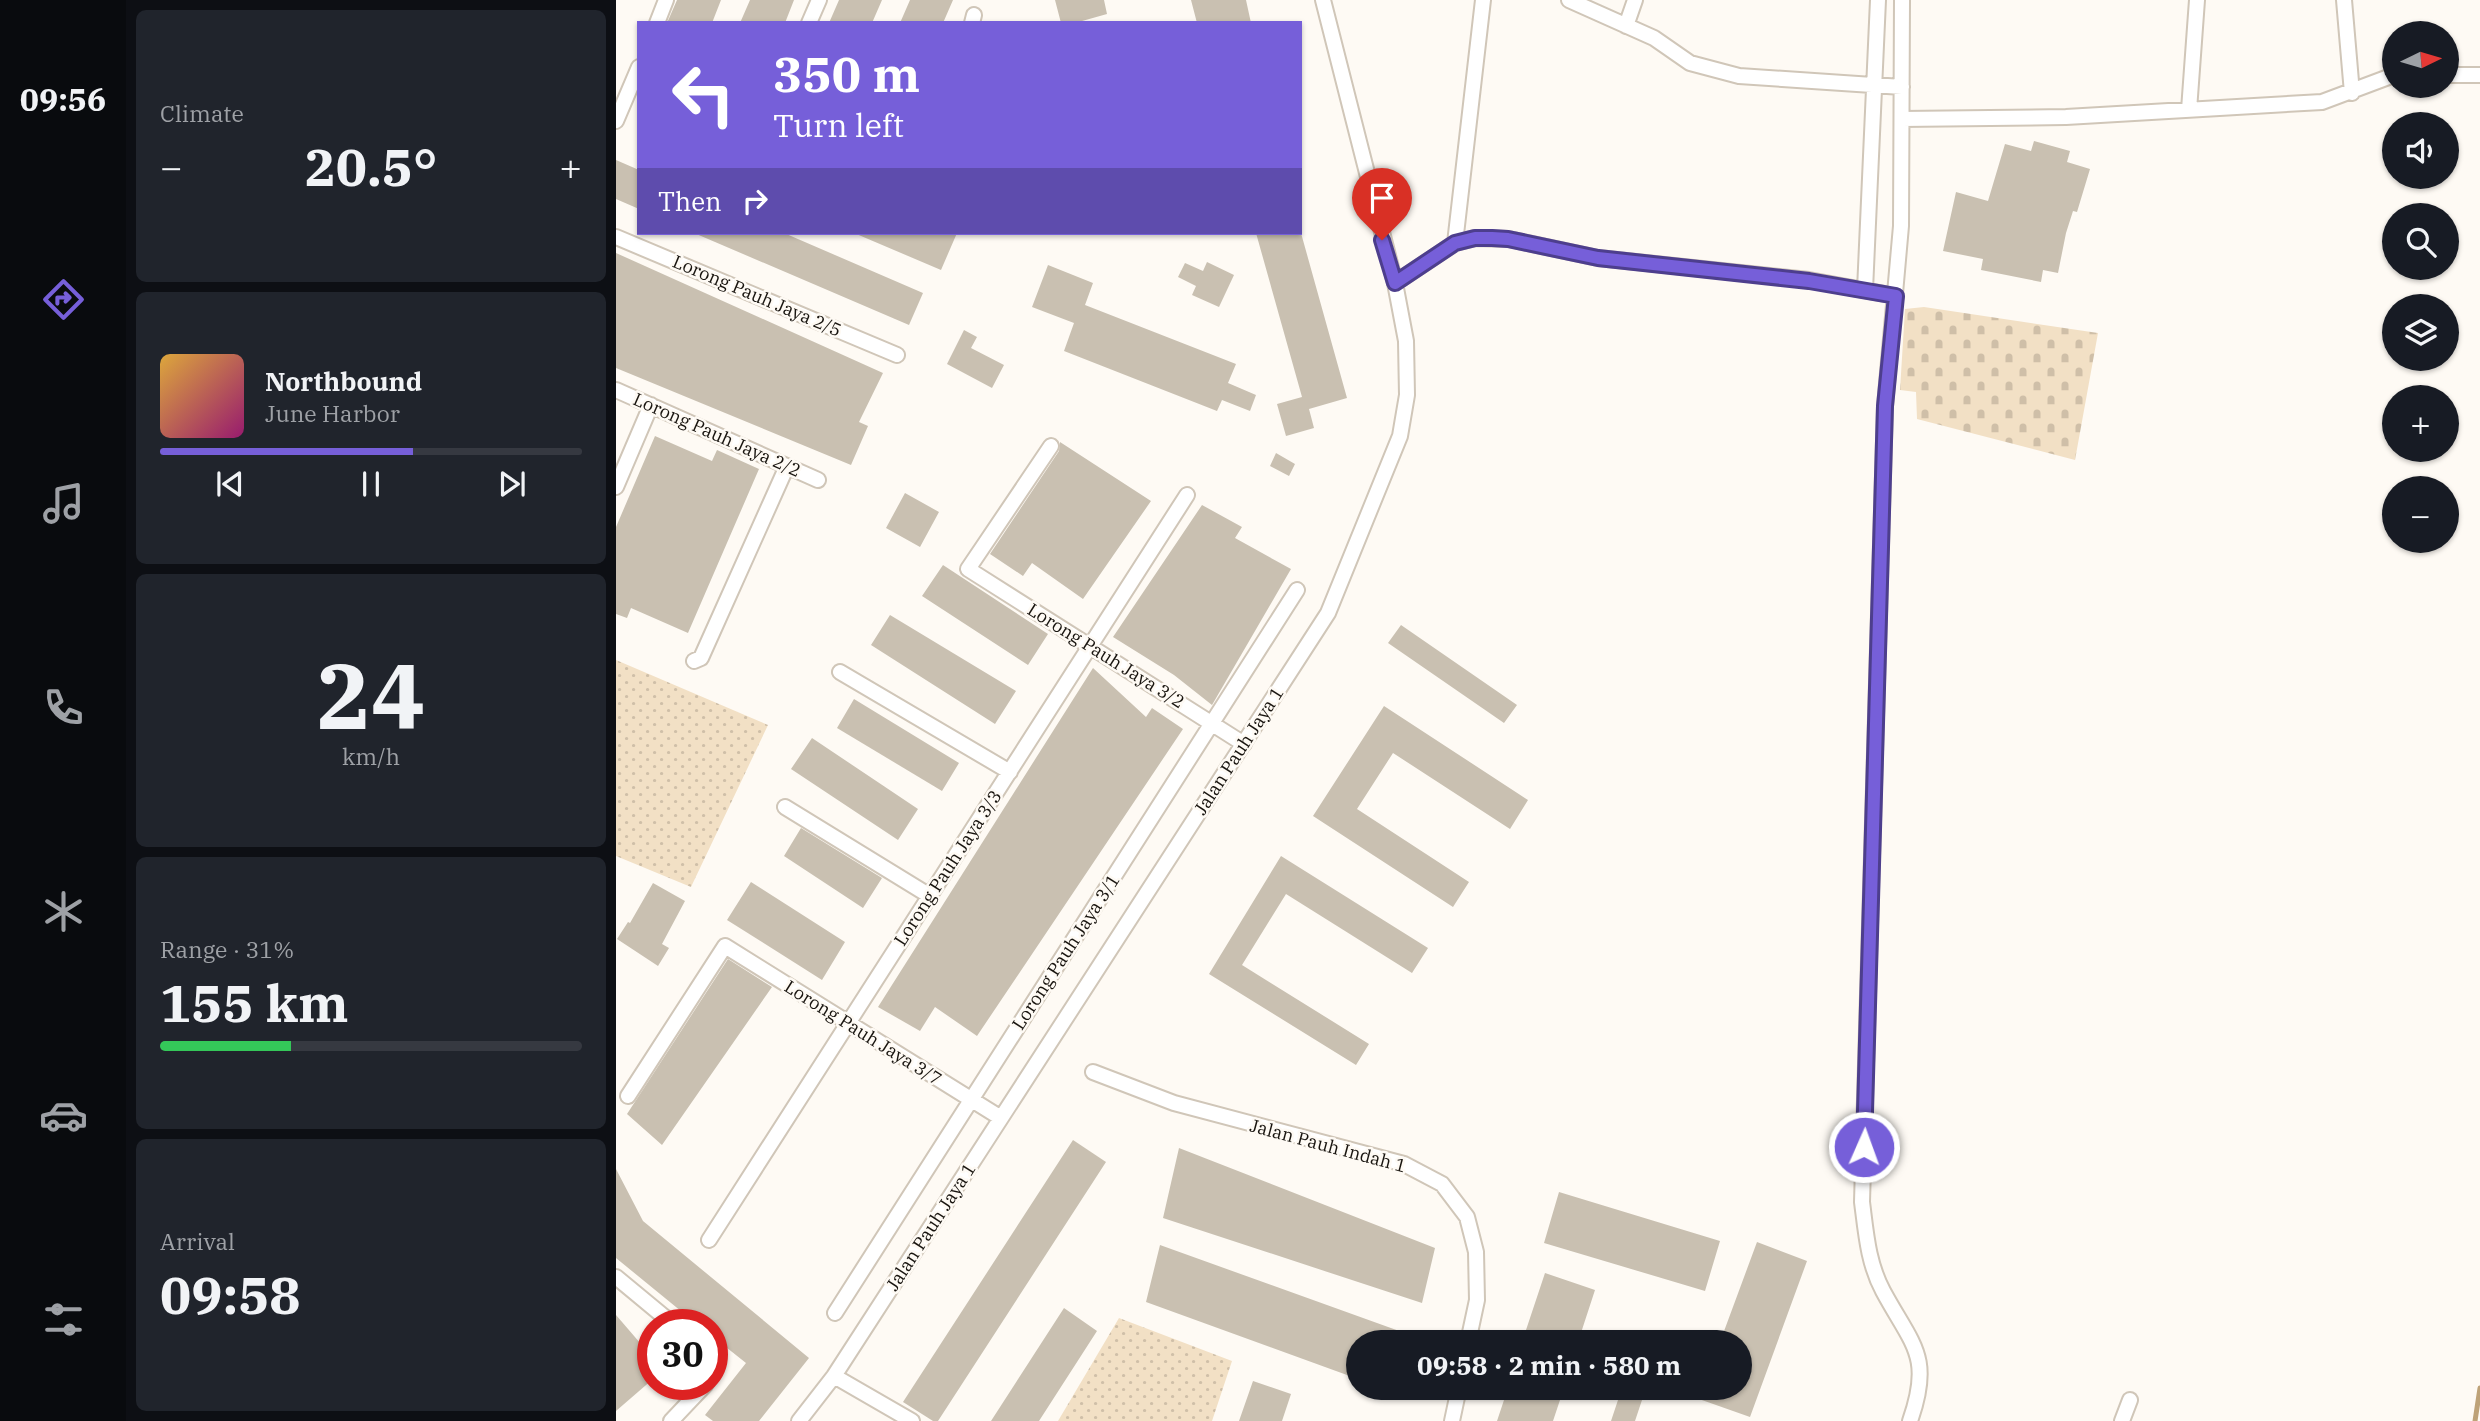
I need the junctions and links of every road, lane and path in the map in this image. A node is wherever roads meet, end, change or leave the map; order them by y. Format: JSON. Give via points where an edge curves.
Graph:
{"nodes":[{"id":1,"x":666,"y":0,"type":"edge"},
{"id":2,"x":819,"y":0,"type":"edge"},
{"id":3,"x":1323,"y":0,"type":"edge"},
{"id":4,"x":1483,"y":0,"type":"edge"},
{"id":5,"x":1569,"y":0,"type":"edge"},
{"id":6,"x":1635,"y":0,"type":"edge"},
{"id":7,"x":1878,"y":0,"type":"edge"},
{"id":8,"x":1902,"y":0,"type":"edge"},
{"id":9,"x":2197,"y":0,"type":"edge"},
{"id":10,"x":2344,"y":0,"type":"edge"},
{"id":11,"x":658,"y":21,"type":"edge"},
{"id":12,"x":810,"y":21,"type":"edge"},
{"id":13,"x":1626,"y":26,"type":"junction"},
{"id":14,"x":2459,"y":75,"type":"edge"},
{"id":15,"x":2480,"y":75,"type":"edge"},
{"id":16,"x":637,"y":77,"type":"edge"},
{"id":17,"x":2382,"y":80,"type":"edge"},
{"id":18,"x":1877,"y":86,"type":"junction"},
{"id":19,"x":1902,"y":87,"type":"junction"},
{"id":20,"x":2352,"y":93,"type":"junction"},
{"id":21,"x":2189,"y":110,"type":"junction"},
{"id":22,"x":1902,"y":119,"type":"junction"},
{"id":23,"x":616,"y":121,"type":"edge"},
{"id":24,"x":616,"y":237,"type":"edge"},
{"id":25,"x":1455,"y":243,"type":"junction"},
{"id":26,"x":1395,"y":283,"type":"junction"},
{"id":27,"x":1865,"y":290,"type":"junction"},
{"id":28,"x":1896,"y":296,"type":"junction"},
{"id":29,"x":897,"y":355,"type":"dead end"},
{"id":30,"x":616,"y":390,"type":"edge"},
{"id":31,"x":650,"y":405,"type":"junction"},
{"id":32,"x":1051,"y":446,"type":"dead end"},
{"id":33,"x":787,"y":466,"type":"junction"},
{"id":34,"x":818,"y":480,"type":"dead end"},
{"id":35,"x":616,"y":487,"type":"edge"},
{"id":36,"x":1187,"y":495,"type":"dead end"},
{"id":37,"x":1297,"y":590,"type":"dead end"},
{"id":38,"x":1090,"y":646,"type":"junction"},
{"id":39,"x":694,"y":661,"type":"dead end"},
{"id":40,"x":840,"y":672,"type":"dead end"},
{"id":41,"x":1212,"y":724,"type":"junction"},
{"id":42,"x":1244,"y":744,"type":"junction"},
{"id":43,"x":1010,"y":772,"type":"junction"},
{"id":44,"x":785,"y":807,"type":"dead end"},
{"id":45,"x":930,"y":896,"type":"junction"},
{"id":46,"x":848,"y":1024,"type":"junction"},
{"id":47,"x":1093,"y":1072,"type":"dead end"},
{"id":48,"x":628,"y":1096,"type":"dead end"},
{"id":49,"x":971,"y":1100,"type":"junction"},
{"id":50,"x":1001,"y":1118,"type":"junction"},
{"id":51,"x":709,"y":1240,"type":"dead end"},
{"id":52,"x":616,"y":1277,"type":"edge"},
{"id":53,"x":655,"y":1309,"type":"edge"},
{"id":54,"x":835,"y":1313,"type":"dead end"},
{"id":55,"x":1471,"y":1330,"type":"edge"},
{"id":56,"x":834,"y":1376,"type":"junction"},
{"id":57,"x":694,"y":1400,"type":"edge"},
{"id":58,"x":1456,"y":1400,"type":"edge"},
{"id":59,"x":2130,"y":1400,"type":"dead end"},
{"id":60,"x":681,"y":1418,"type":"edge"},
{"id":61,"x":799,"y":1421,"type":"edge"},
{"id":62,"x":912,"y":1421,"type":"edge"},
{"id":63,"x":1452,"y":1421,"type":"edge"},
{"id":64,"x":1910,"y":1421,"type":"edge"},
{"id":65,"x":2122,"y":1421,"type":"edge"}],
"edges":[{"from":1,"to":11,"type":"street"},
{"from":2,"to":12,"type":"street"},
{"from":3,"to":26,"type":"street","name":"Jalan Pauh Jaya 1"},
{"from":4,"to":25,"type":"street"},
{"from":5,"to":13,"type":"street"},
{"from":6,"to":13,"type":"street"},
{"from":7,"to":18,"type":"street"},
{"from":8,"to":19,"type":"street"},
{"from":9,"to":21,"type":"street"},
{"from":10,"to":20,"type":"street"},
{"from":13,"to":18,"type":"street","via":[[1654,38],[1690,63],[1739,76]]},
{"from":14,"to":15,"type":"street"},
{"from":16,"to":23,"type":"street"},
{"from":17,"to":20,"type":"street"},
{"from":18,"to":19,"type":"street"},
{"from":18,"to":27,"type":"street"},
{"from":19,"to":22,"type":"street"},
{"from":20,"to":21,"type":"street","via":[[2322,102]]},
{"from":21,"to":22,"type":"street"},
{"from":22,"to":28,"type":"street"},
{"from":24,"to":29,"type":"street","name":"Lorong Pauh Jaya 2/5"},
{"from":25,"to":26,"type":"street"},
{"from":25,"to":27,"type":"street","via":[[1508,239],[1598,258]]},
{"from":26,"to":42,"type":"street","name":"Jalan Pauh Jaya 1","via":[[1406,341],[1407,395],[1401,436],[1328,613]]},
{"from":27,"to":28,"type":"street"},
{"from":28,"to":64,"type":"street","via":[[1885,406],[1863,1202],[1868,1255],[1883,1291],[1917,1346],[1921,1375]]},
{"from":30,"to":31,"type":"street","name":"Lorong Pauh Jaya 2/2"},
{"from":31,"to":33,"type":"street","name":"Lorong Pauh Jaya 2/2"},
{"from":31,"to":35,"type":"street"},
{"from":32,"to":38,"type":"street","name":"Lorong Pauh Jaya 3/2","via":[[968,569]]},
{"from":33,"to":34,"type":"street","name":"Lorong Pauh Jaya 2/2"},
{"from":33,"to":39,"type":"street","via":[[701,658]]},
{"from":36,"to":38,"type":"street","name":"Lorong Pauh Jaya 3/3"},
{"from":37,"to":41,"type":"street","name":"Lorong Pauh Jaya 3/1"},
{"from":38,"to":41,"type":"street","name":"Lorong Pauh Jaya 3/2"},
{"from":38,"to":43,"type":"street","name":"Lorong Pauh Jaya 3/3"},
{"from":40,"to":43,"type":"street"},
{"from":41,"to":42,"type":"street","name":"Lorong Pauh Jaya 3/2"},
{"from":41,"to":49,"type":"street","name":"Lorong Pauh Jaya 3/1"},
{"from":42,"to":50,"type":"street","name":"Jalan Pauh Jaya 1"},
{"from":43,"to":45,"type":"street","name":"Lorong Pauh Jaya 3/3"},
{"from":44,"to":45,"type":"street"},
{"from":45,"to":46,"type":"street","name":"Lorong Pauh Jaya 3/3"},
{"from":46,"to":48,"type":"street","name":"Lorong Pauh Jaya 3/7","via":[[725,946]]},
{"from":46,"to":49,"type":"street","name":"Lorong Pauh Jaya 3/7"},
{"from":46,"to":51,"type":"street","name":"Lorong Pauh Jaya 3/3"},
{"from":47,"to":55,"type":"street","name":"Jalan Pauh Indah 1","via":[[1174,1103],[1404,1164],[1443,1184],[1467,1217],[1476,1252],[1477,1300]]},
{"from":49,"to":50,"type":"street","name":"Lorong Pauh Jaya 3/7"},
{"from":49,"to":54,"type":"street","name":"Lorong Pauh Jaya 3/1"},
{"from":50,"to":56,"type":"street","name":"Jalan Pauh Jaya 1"},
{"from":52,"to":53,"type":"street"},
{"from":56,"to":61,"type":"street","name":"Jalan Pauh Jaya 1"},
{"from":56,"to":62,"type":"street"},
{"from":57,"to":60,"type":"street"},
{"from":58,"to":63,"type":"street"},
{"from":59,"to":65,"type":"street"}]}
